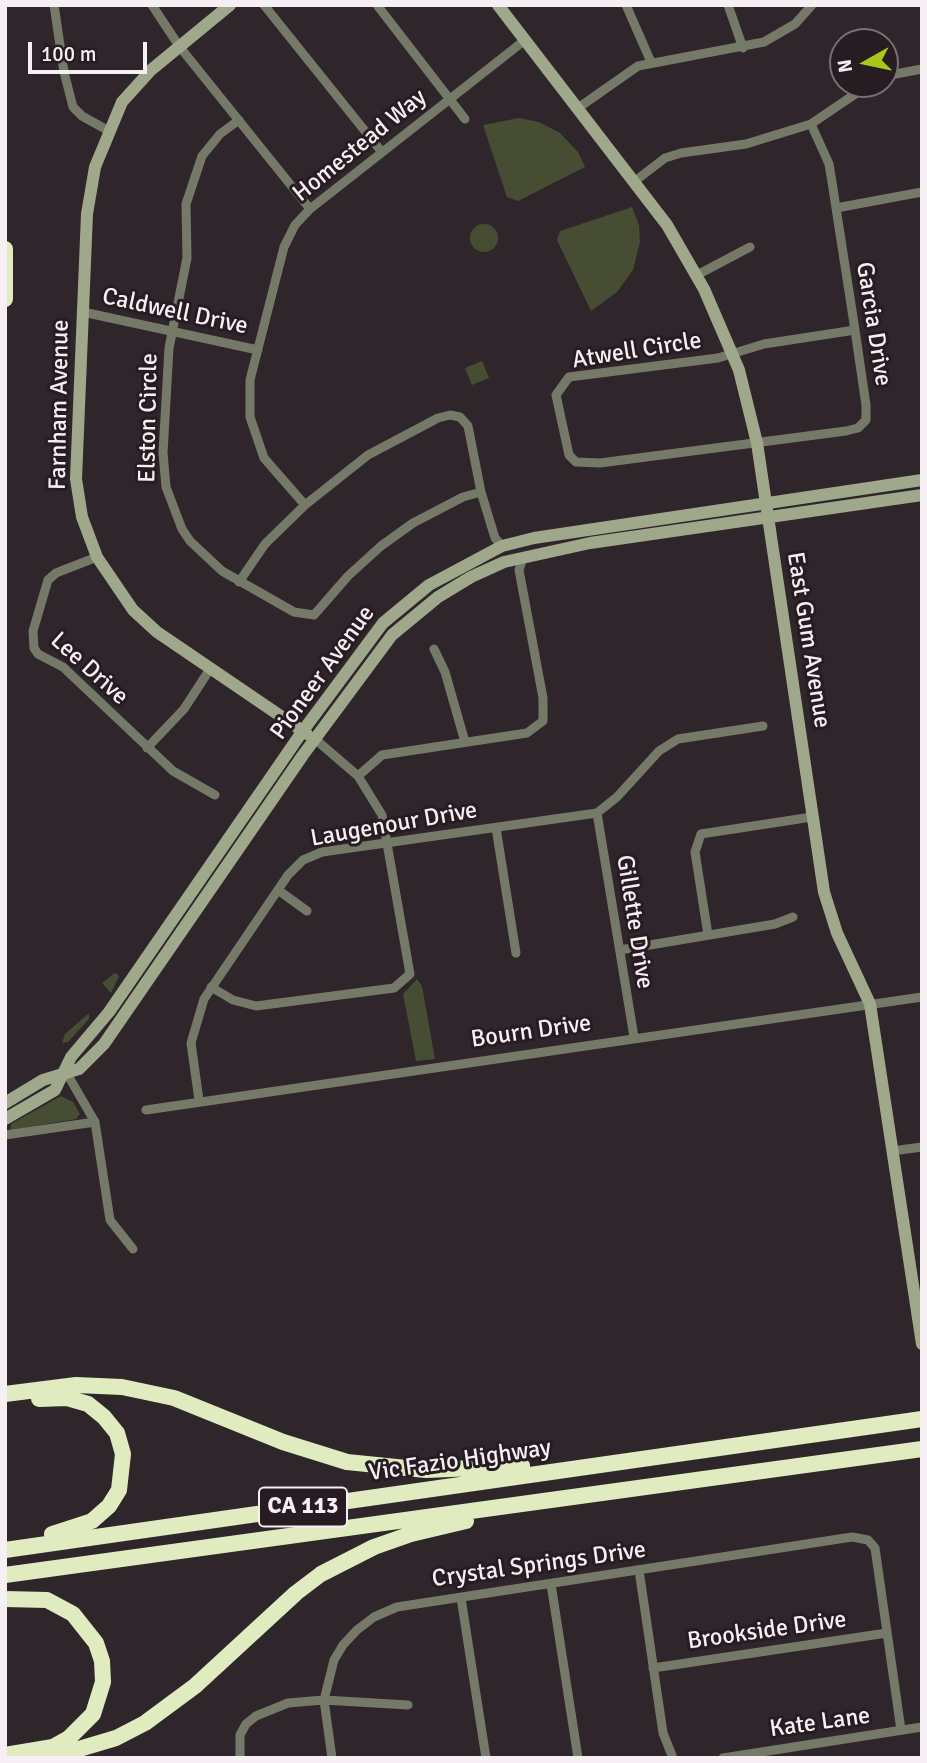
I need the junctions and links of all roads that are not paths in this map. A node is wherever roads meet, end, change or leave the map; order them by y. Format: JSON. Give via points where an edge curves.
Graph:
{"nodes":[{"id":1,"x":54,"y":5,"type":"edge"},
{"id":2,"x":152,"y":5,"type":"edge"},
{"id":3,"x":230,"y":5,"type":"edge"},
{"id":4,"x":264,"y":5,"type":"edge"},
{"id":5,"x":377,"y":5,"type":"edge"},
{"id":6,"x":498,"y":5,"type":"edge"},
{"id":7,"x":626,"y":5,"type":"edge"},
{"id":8,"x":728,"y":5,"type":"edge"},
{"id":9,"x":812,"y":5,"type":"edge"},
{"id":10,"x":525,"y":40,"type":"junction"},
{"id":11,"x":179,"y":46,"type":"junction"},
{"id":12,"x":743,"y":48,"type":"junction"},
{"id":13,"x":651,"y":62,"type":"junction"},
{"id":14,"x":922,"y":70,"type":"edge"},
{"id":15,"x":899,"y":74,"type":"edge"},
{"id":16,"x":449,"y":97,"type":"junction"},
{"id":17,"x":849,"y":98,"type":"edge"},
{"id":18,"x":578,"y":108,"type":"junction"},
{"id":19,"x":465,"y":119,"type":"dead end"},
{"id":20,"x":239,"y":120,"type":"junction"},
{"id":21,"x":811,"y":124,"type":"junction"},
{"id":22,"x":109,"y":131,"type":"junction"},
{"id":23,"x":381,"y":151,"type":"junction"},
{"id":24,"x":635,"y":181,"type":"junction"},
{"id":25,"x":922,"y":192,"type":"edge"},
{"id":26,"x":835,"y":208,"type":"junction"},
{"id":27,"x":310,"y":209,"type":"junction"},
{"id":28,"x":750,"y":247,"type":"dead end"},
{"id":29,"x":5,"y":248,"type":"edge"},
{"id":30,"x":697,"y":275,"type":"junction"},
{"id":31,"x":5,"y":299,"type":"edge"},
{"id":32,"x":83,"y":312,"type":"junction"},
{"id":33,"x":172,"y":329,"type":"junction"},
{"id":34,"x":855,"y":330,"type":"junction"},
{"id":35,"x":258,"y":350,"type":"junction"},
{"id":36,"x":732,"y":353,"type":"junction"},
{"id":37,"x":757,"y":443,"type":"junction"},
{"id":38,"x":922,"y":480,"type":"edge"},
{"id":39,"x":481,"y":492,"type":"junction"},
{"id":40,"x":922,"y":495,"type":"edge"},
{"id":41,"x":766,"y":503,"type":"junction"},
{"id":42,"x":305,"y":505,"type":"junction"},
{"id":43,"x":768,"y":518,"type":"junction"},
{"id":44,"x":502,"y":546,"type":"junction"},
{"id":45,"x":97,"y":556,"type":"junction"},
{"id":46,"x":523,"y":558,"type":"junction"},
{"id":47,"x":240,"y":582,"type":"junction"},
{"id":48,"x":434,"y":649,"type":"dead end"},
{"id":49,"x":210,"y":670,"type":"junction"},
{"id":50,"x":763,"y":726,"type":"dead end"},
{"id":51,"x":302,"y":732,"type":"junction"},
{"id":52,"x":315,"y":739,"type":"junction"},
{"id":53,"x":464,"y":742,"type":"junction"},
{"id":54,"x":147,"y":748,"type":"junction"},
{"id":55,"x":358,"y":776,"type":"junction"},
{"id":56,"x":215,"y":795,"type":"dead end"},
{"id":57,"x":597,"y":813,"type":"junction"},
{"id":58,"x":813,"y":817,"type":"junction"},
{"id":59,"x":496,"y":828,"type":"junction"},
{"id":60,"x":389,"y":842,"type":"junction"},
{"id":61,"x":278,"y":890,"type":"junction"},
{"id":62,"x":307,"y":911,"type":"dead end"},
{"id":63,"x":793,"y":917,"type":"dead end"},
{"id":64,"x":170,"y":923,"type":"junction"},
{"id":65,"x":708,"y":935,"type":"junction"},
{"id":66,"x":620,"y":950,"type":"junction"},
{"id":67,"x":516,"y":953,"type":"dead end"},
{"id":68,"x":211,"y":987,"type":"junction"},
{"id":69,"x":138,"y":997,"type":"junction"},
{"id":70,"x":922,"y":997,"type":"edge"},
{"id":71,"x":870,"y":1004,"type":"junction"},
{"id":72,"x":634,"y":1037,"type":"junction"},
{"id":73,"x":66,"y":1072,"type":"junction"},
{"id":74,"x":199,"y":1100,"type":"junction"},
{"id":75,"x":5,"y":1103,"type":"edge"},
{"id":76,"x":146,"y":1110,"type":"dead end"},
{"id":77,"x":5,"y":1119,"type":"edge"},
{"id":78,"x":95,"y":1122,"type":"junction"},
{"id":79,"x":5,"y":1135,"type":"edge"},
{"id":80,"x":922,"y":1147,"type":"edge"},
{"id":81,"x":892,"y":1151,"type":"junction"},
{"id":82,"x":132,"y":1250,"type":"dead end"},
{"id":83,"x":922,"y":1344,"type":"edge"},
{"id":84,"x":5,"y":1394,"type":"edge"},
{"id":85,"x":5,"y":1404,"type":"edge"},
{"id":86,"x":922,"y":1419,"type":"edge"},
{"id":87,"x":922,"y":1448,"type":"edge"},
{"id":88,"x":601,"y":1464,"type":"junction"},
{"id":89,"x":530,"y":1504,"type":"junction"},
{"id":90,"x":5,"y":1549,"type":"edge"},
{"id":91,"x":639,"y":1570,"type":"junction"},
{"id":92,"x":5,"y":1575,"type":"edge"},
{"id":93,"x":551,"y":1584,"type":"junction"},
{"id":94,"x":461,"y":1598,"type":"junction"},
{"id":95,"x":5,"y":1599,"type":"edge"},
{"id":96,"x":887,"y":1633,"type":"junction"},
{"id":97,"x":653,"y":1668,"type":"junction"},
{"id":98,"x":324,"y":1700,"type":"junction"},
{"id":99,"x":408,"y":1705,"type":"dead end"},
{"id":100,"x":922,"y":1727,"type":"edge"},
{"id":101,"x":901,"y":1730,"type":"junction"},
{"id":102,"x":803,"y":1745,"type":"junction"},
{"id":103,"x":5,"y":1755,"type":"edge"},
{"id":104,"x":49,"y":1758,"type":"edge"},
{"id":105,"x":240,"y":1758,"type":"edge"},
{"id":106,"x":332,"y":1758,"type":"edge"},
{"id":107,"x":485,"y":1758,"type":"edge"},
{"id":108,"x":578,"y":1758,"type":"edge"},
{"id":109,"x":673,"y":1758,"type":"edge"},
{"id":110,"x":723,"y":1758,"type":"edge"},
{"id":111,"x":805,"y":1758,"type":"edge"}],
"edges":[{"from":1,"to":22,"type":"street","via":[[73,107]]},
{"from":2,"to":11,"type":"street"},
{"from":3,"to":11,"type":"main road","name":"Farnham Avenue"},
{"from":4,"to":23,"type":"street"},
{"from":5,"to":16,"type":"street"},
{"from":6,"to":10,"type":"main road","name":"East Gum Avenue"},
{"from":7,"to":13,"type":"street"},
{"from":8,"to":12,"type":"street"},
{"from":9,"to":12,"type":"street","via":[[795,24]]},
{"from":10,"to":16,"type":"street","name":"Homestead Way"},
{"from":10,"to":18,"type":"main road","name":"East Gum Avenue"},
{"from":11,"to":20,"type":"street"},
{"from":11,"to":22,"type":"main road","name":"Farnham Avenue","via":[[122,103]]},
{"from":12,"to":13,"type":"street"},
{"from":13,"to":18,"type":"street","via":[[622,74]]},
{"from":14,"to":15,"type":"street"},
{"from":16,"to":19,"type":"street"},
{"from":16,"to":23,"type":"street","name":"Homestead Way"},
{"from":17,"to":21,"type":"street"},
{"from":18,"to":24,"type":"main road","name":"East Gum Avenue"},
{"from":20,"to":27,"type":"street"},
{"from":20,"to":33,"type":"street","name":"Elston Circle","via":[[202,156],[192,181],[186,204],[187,258]]},
{"from":21,"to":24,"type":"street","via":[[746,144],[665,158]]},
{"from":21,"to":26,"type":"street","name":"Garcia Drive","via":[[829,164]]},
{"from":22,"to":32,"type":"main road","name":"Farnham Avenue","via":[[90,191]]},
{"from":23,"to":27,"type":"street","name":"Homestead Way"},
{"from":24,"to":30,"type":"main road","name":"East Gum Avenue"},
{"from":25,"to":26,"type":"street"},
{"from":26,"to":34,"type":"street","name":"Garcia Drive"},
{"from":27,"to":35,"type":"street","name":"Homestead Way","via":[[284,247]]},
{"from":28,"to":30,"type":"street"},
{"from":29,"to":31,"type":"highway"},
{"from":30,"to":36,"type":"main road","name":"East Gum Avenue"},
{"from":32,"to":33,"type":"street","name":"Caldwell Drive"},
{"from":32,"to":45,"type":"main road","name":"Farnham Avenue","via":[[76,479],[82,517]]},
{"from":33,"to":35,"type":"street","name":"Caldwell Drive"},
{"from":33,"to":47,"type":"street","name":"Elston Circle","via":[[163,453],[170,501],[190,541]]},
{"from":34,"to":36,"type":"street"},
{"from":34,"to":37,"type":"street","name":"Garcia Drive","via":[[866,420],[858,428]]},
{"from":35,"to":42,"type":"street","name":"Homestead Way","via":[[248,399],[255,438],[264,458]]},
{"from":36,"to":37,"type":"main road","name":"East Gum Avenue"},
{"from":36,"to":37,"type":"street","name":"Atwell Circle","via":[[569,377],[556,395],[569,455],[587,464]]},
{"from":37,"to":41,"type":"main road","name":"East Gum Avenue"},
{"from":38,"to":41,"type":"main road","name":"Pioneer Avenue"},
{"from":39,"to":42,"type":"street","via":[[468,426],[460,417],[450,415],[368,455]]},
{"from":39,"to":44,"type":"street","via":[[495,538]]},
{"from":39,"to":47,"type":"street","name":"Elston Circle","via":[[413,523],[381,545],[314,615],[294,612]]},
{"from":40,"to":43,"type":"main road","name":"Pioneer Avenue"},
{"from":41,"to":43,"type":"main road","name":"East Gum Avenue"},
{"from":41,"to":44,"type":"main road","name":"Pioneer Avenue"},
{"from":42,"to":47,"type":"street","via":[[265,544]]},
{"from":43,"to":46,"type":"main road","name":"Pioneer Avenue","via":[[590,543]]},
{"from":43,"to":58,"type":"main road","name":"East Gum Avenue"},
{"from":44,"to":51,"type":"main road","name":"Pioneer Avenue","via":[[429,585],[383,622]]},
{"from":45,"to":49,"type":"main road","name":"Farnham Avenue","via":[[133,610]]},
{"from":45,"to":54,"type":"street","name":"Lee Drive","via":[[48,580],[32,639],[38,654],[63,667]]},
{"from":46,"to":52,"type":"main road","name":"Pioneer Avenue","via":[[471,577],[411,618],[392,635]]},
{"from":46,"to":53,"type":"street","via":[[519,569],[543,698],[543,721],[527,733]]},
{"from":48,"to":53,"type":"street"},
{"from":49,"to":51,"type":"main road","name":"Farnham Avenue"},
{"from":49,"to":54,"type":"street","via":[[184,709]]},
{"from":50,"to":57,"type":"street","via":[[678,739],[659,751]]},
{"from":51,"to":52,"type":"main road","name":"Farnham Avenue"},
{"from":51,"to":64,"type":"main road","name":"Pioneer Avenue"},
{"from":52,"to":55,"type":"street","name":"Farnham Avenue"},
{"from":52,"to":69,"type":"main road","name":"Pioneer Avenue"},
{"from":53,"to":55,"type":"street","via":[[382,755]]},
{"from":54,"to":56,"type":"street","name":"Lee Drive","via":[[173,771]]},
{"from":55,"to":60,"type":"street","name":"Farnham Avenue","via":[[378,805]]},
{"from":57,"to":59,"type":"street","name":"Laugenour Drive"},
{"from":57,"to":66,"type":"street","name":"Gillette Drive"},
{"from":58,"to":65,"type":"street","via":[[701,834],[695,852]]},
{"from":58,"to":71,"type":"main road","name":"East Gum Avenue","via":[[828,909]]},
{"from":59,"to":60,"type":"street","name":"Laugenour Drive"},
{"from":59,"to":67,"type":"street"},
{"from":60,"to":61,"type":"street","name":"Laugenour Drive","via":[[309,856]]},
{"from":60,"to":68,"type":"street","name":"Farnham Avenue","via":[[410,974],[394,988],[269,1006],[244,1004]]},
{"from":61,"to":62,"type":"street"},
{"from":61,"to":68,"type":"street","name":"Laugenour Drive"},
{"from":63,"to":65,"type":"street","via":[[775,925]]},
{"from":64,"to":69,"type":"main road","via":[[174,932],[139,985]]},
{"from":64,"to":73,"type":"main road","name":"Pioneer Avenue","via":[[110,1013],[71,1057]]},
{"from":65,"to":66,"type":"street"},
{"from":66,"to":72,"type":"street","name":"Gillette Drive"},
{"from":68,"to":74,"type":"street","name":"Laugenour Drive","via":[[191,1043]]},
{"from":69,"to":73,"type":"main road","name":"Pioneer Avenue","via":[[104,1044],[79,1069]]},
{"from":70,"to":71,"type":"street","name":"Bourn Drive"},
{"from":71,"to":72,"type":"street","name":"Bourn Drive"},
{"from":71,"to":81,"type":"main road","name":"East Gum Avenue"},
{"from":72,"to":74,"type":"street","name":"Bourn Drive"},
{"from":73,"to":75,"type":"main road","name":"Pioneer Avenue"},
{"from":73,"to":77,"type":"main road","name":"Pioneer Avenue","via":[[55,1090]]},
{"from":73,"to":78,"type":"street"},
{"from":74,"to":76,"type":"street","name":"Bourn Drive"},
{"from":78,"to":79,"type":"street"},
{"from":78,"to":82,"type":"street","via":[[110,1220]]},
{"from":80,"to":81,"type":"street"},
{"from":81,"to":83,"type":"main road","name":"East Gum Avenue"},
{"from":84,"to":88,"type":"highway","via":[[76,1385],[154,1392],[324,1456],[373,1466],[426,1470]]},
{"from":85,"to":90,"type":"highway","via":[[67,1398],[88,1404],[117,1433],[123,1454],[119,1490],[92,1521]]},
{"from":86,"to":88,"type":"highway","name":"Vic Fazio Highway","number":"CA 113"},
{"from":87,"to":89,"type":"highway","name":"Vic Fazio Highway","number":"CA 113"},
{"from":88,"to":90,"type":"highway","name":"Vic Fazio Highway","number":"CA 113"},
{"from":89,"to":92,"type":"highway","name":"Vic Fazio Highway","number":"CA 113"},
{"from":89,"to":104,"type":"highway","via":[[411,1534],[348,1559],[296,1592],[195,1686],[145,1723]]},
{"from":91,"to":93,"type":"street","name":"Crystal Springs Drive"},
{"from":91,"to":96,"type":"street","name":"Crystal Springs Drive","via":[[852,1537],[868,1541],[877,1559]]},
{"from":91,"to":97,"type":"street"},
{"from":93,"to":94,"type":"street","name":"Crystal Springs Drive"},
{"from":93,"to":108,"type":"street"},
{"from":94,"to":98,"type":"street","name":"Crystal Springs Drive","via":[[421,1602],[374,1617],[342,1645]]},
{"from":94,"to":107,"type":"street"},
{"from":95,"to":103,"type":"highway","via":[[47,1600],[73,1614],[96,1643],[103,1682],[93,1714],[69,1738],[53,1747]]},
{"from":96,"to":97,"type":"street","name":"Brookside Drive"},
{"from":96,"to":101,"type":"street"},
{"from":97,"to":109,"type":"street","via":[[663,1733]]},
{"from":98,"to":99,"type":"street"},
{"from":98,"to":105,"type":"street","via":[[288,1703],[256,1716],[240,1735]]},
{"from":98,"to":106,"type":"street","name":"Crystal Springs Drive"},
{"from":100,"to":101,"type":"street","name":"Kate Lane"},
{"from":101,"to":102,"type":"street","name":"Kate Lane"},
{"from":102,"to":110,"type":"street","name":"Kate Lane"},
{"from":102,"to":111,"type":"street"}]}
